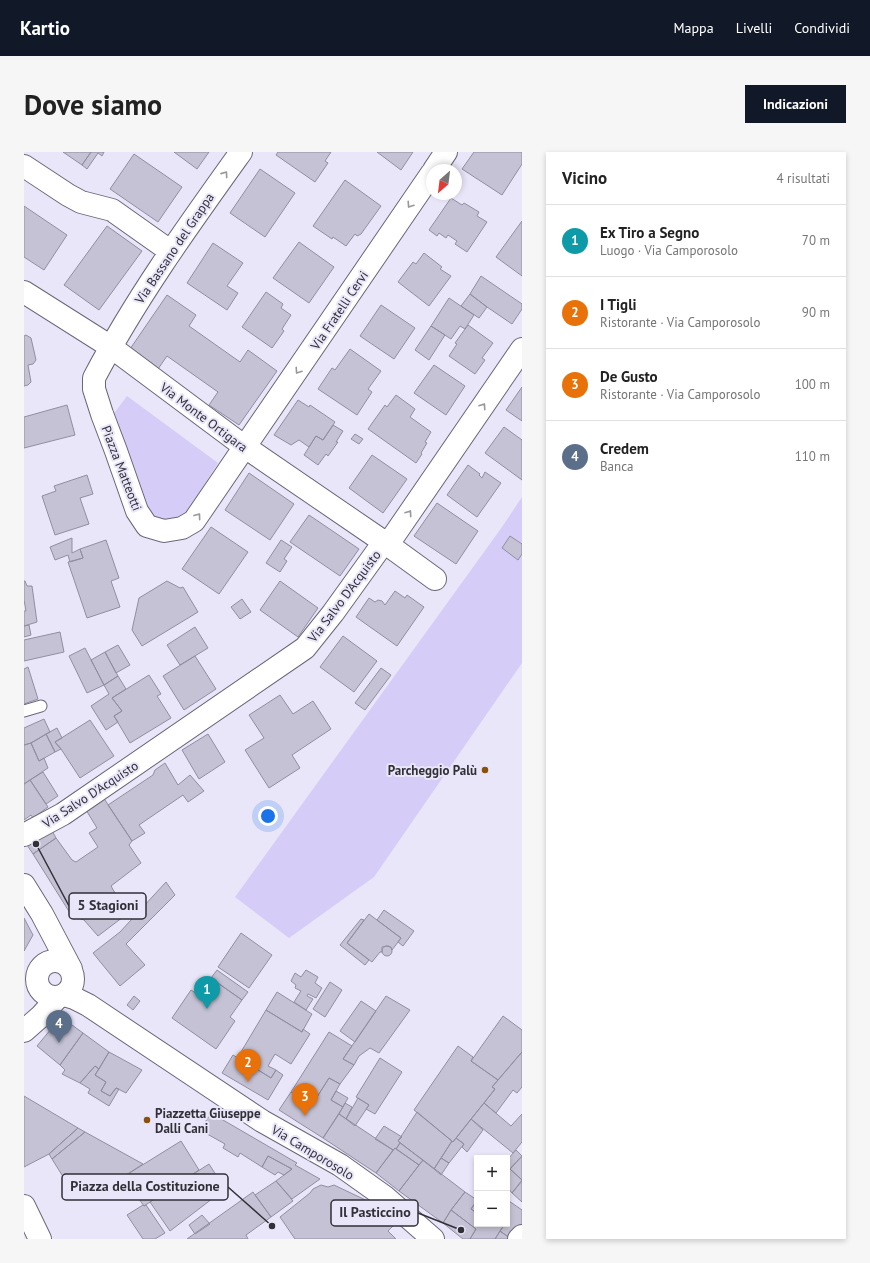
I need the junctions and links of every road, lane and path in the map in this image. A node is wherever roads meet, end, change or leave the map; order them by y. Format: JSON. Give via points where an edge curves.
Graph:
{"nodes":[{"id":1,"x":240,"y":152,"type":"edge"},
{"id":2,"x":446,"y":152,"type":"edge"},
{"id":3,"x":438,"y":164,"type":"edge"},
{"id":4,"x":24,"y":166,"type":"edge"},
{"id":5,"x":426,"y":182,"type":"edge"},
{"id":6,"x":170,"y":251,"type":"junction"},
{"id":7,"x":24,"y":292,"type":"edge"},
{"id":8,"x":111,"y":347,"type":"junction"},
{"id":9,"x":522,"y":349,"type":"edge"},
{"id":10,"x":245,"y":447,"type":"junction"},
{"id":11,"x":384,"y":542,"type":"junction"},
{"id":12,"x":435,"y":579,"type":"dead end"},
{"id":13,"x":41,"y":706,"type":"dead end"},
{"id":14,"x":24,"y":711,"type":"edge"},
{"id":15,"x":24,"y":836,"type":"edge"},
{"id":16,"x":24,"y":885,"type":"edge"},
{"id":17,"x":42,"y":914,"type":"junction"},
{"id":18,"x":53,"y":986,"type":"edge"},
{"id":19,"x":29,"y":1027,"type":"edge"},
{"id":20,"x":24,"y":1206,"type":"edge"},
{"id":21,"x":522,"y":1236,"type":"edge"},
{"id":22,"x":35,"y":1237,"type":"edge"},
{"id":23,"x":434,"y":1239,"type":"edge"},
{"id":24,"x":519,"y":1239,"type":"edge"}],
"edges":[{"from":6,"to":1,"type":"street","name":"Via Bassano del Grappa","one_way":true},
{"from":2,"to":3,"type":"street"},
{"from":4,"to":6,"type":"street","via":[[81,202],[112,210]]},
{"from":5,"to":10,"type":"street","name":"Via Fratelli Cervi","one_way":true},
{"from":6,"to":8,"type":"street","name":"Via Bassano del Grappa"},
{"from":7,"to":8,"type":"street","name":"Via Monte Ortigara"},
{"from":8,"to":10,"type":"street","name":"Via Monte Ortigara"},
{"from":8,"to":10,"type":"street","name":"Piazza Matteotti","one_way":true,"via":[[94,378],[94,389],[137,511],[148,526],[164,531],[182,528],[194,521]]},
{"from":11,"to":9,"type":"street","name":"Via Salvo D'Acquisto","one_way":true,"via":[[393,537]]},
{"from":10,"to":11,"type":"street","name":"Via Monte Ortigara"},
{"from":11,"to":12,"type":"street","name":"Via Monte Ortigara"},
{"from":11,"to":15,"type":"street","name":"Via Salvo D'Acquisto","via":[[305,648],[63,814]]},
{"from":13,"to":14,"type":"lane"},
{"from":16,"to":17,"type":"street"},
{"from":17,"to":18,"type":"street"},
{"from":17,"to":18,"type":"street","via":[[49,948],[45,964],[38,973]]},
{"from":18,"to":19,"type":"street"},
{"from":18,"to":23,"type":"street","name":"Via Camporosolo","via":[[88,1005],[262,1121],[340,1166],[385,1197]]},
{"from":20,"to":22,"type":"street"},
{"from":21,"to":24,"type":"street"}]}
